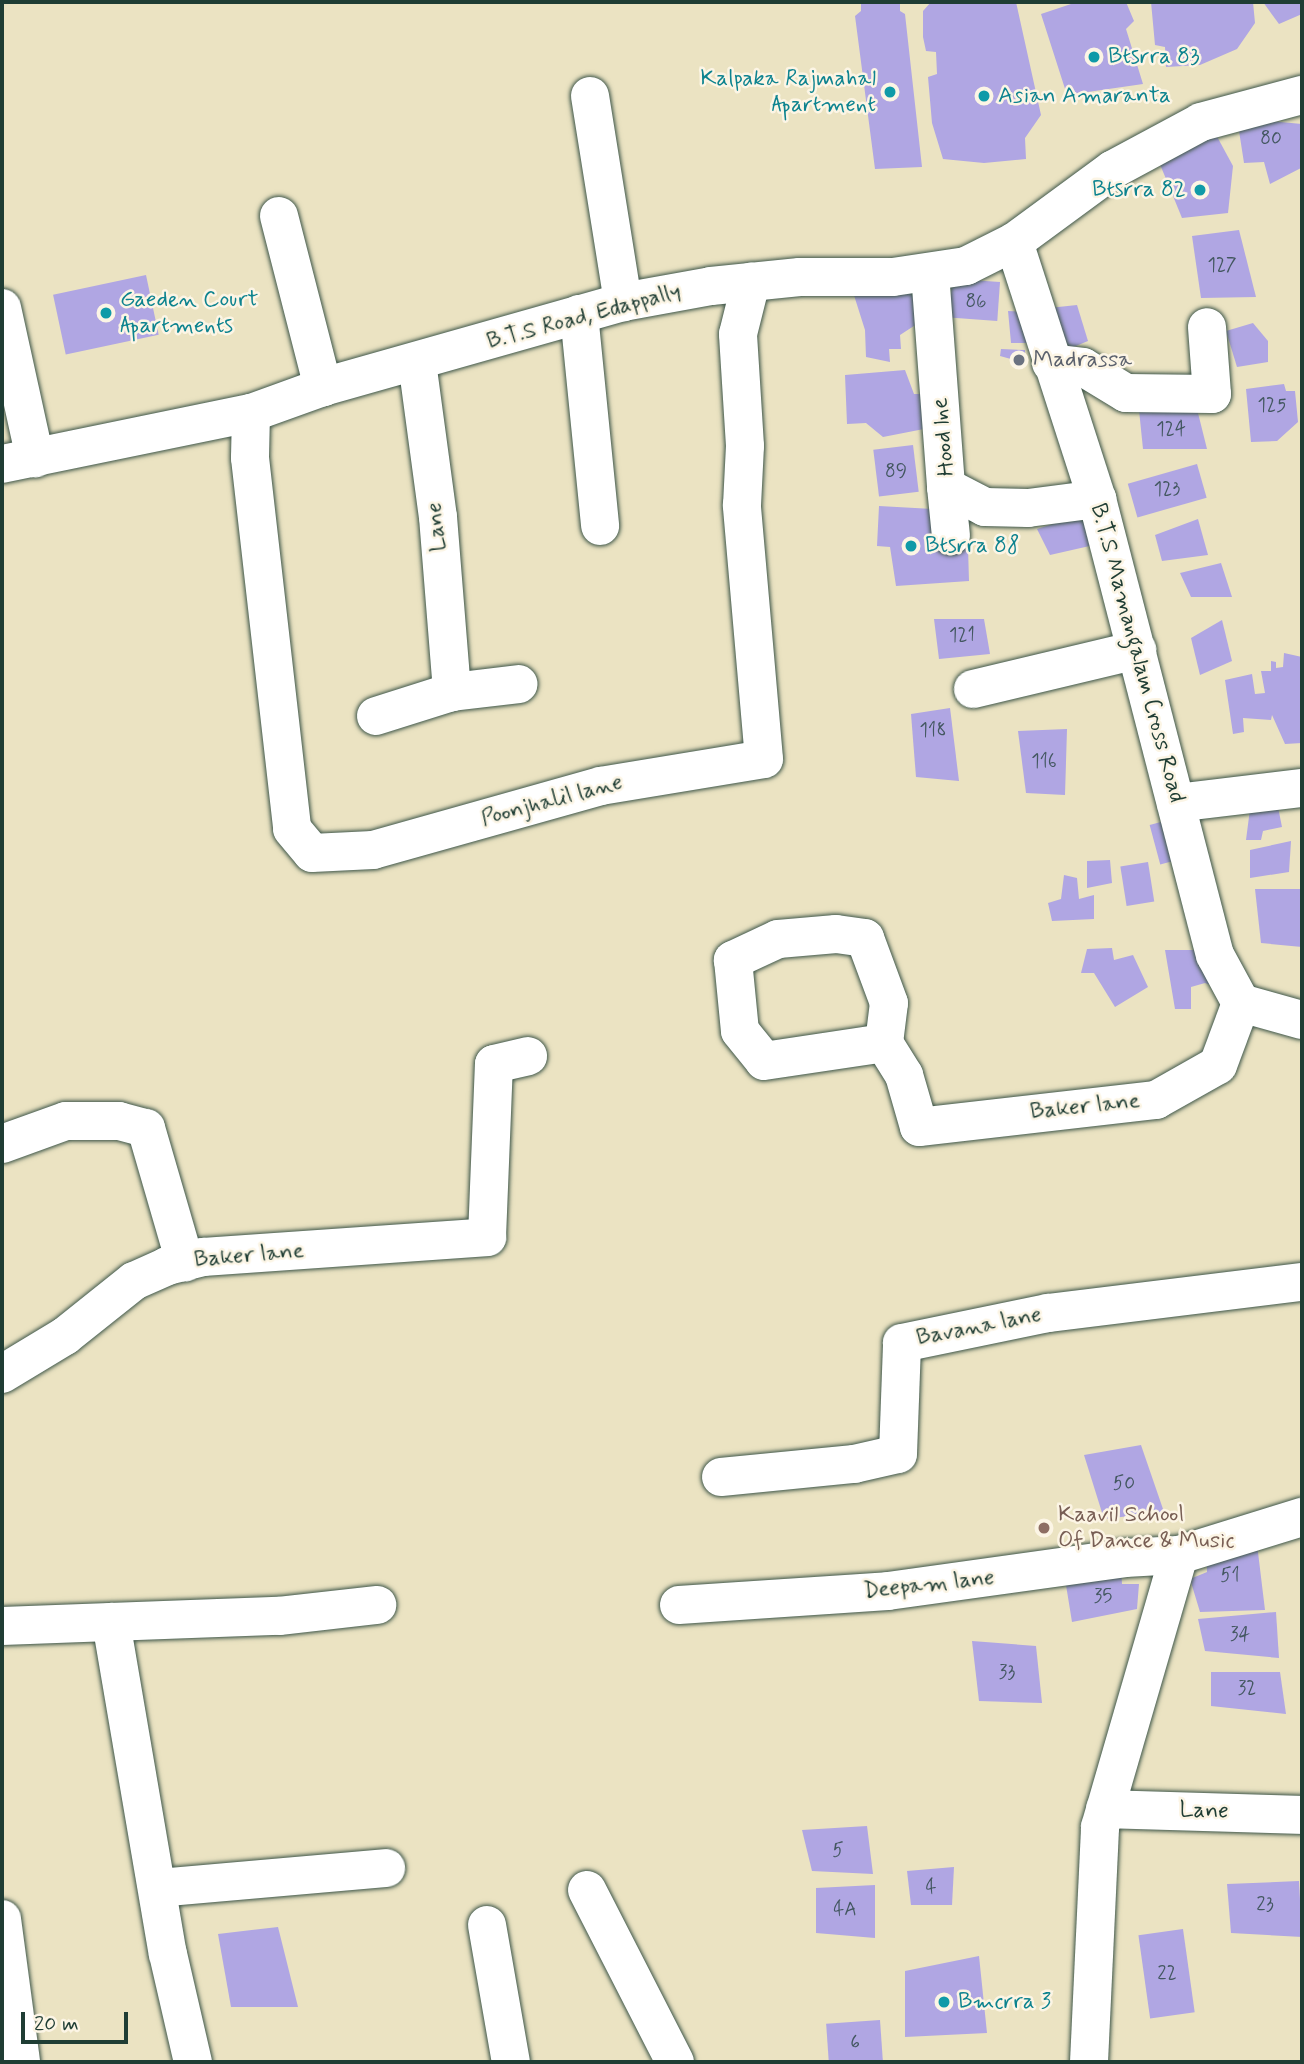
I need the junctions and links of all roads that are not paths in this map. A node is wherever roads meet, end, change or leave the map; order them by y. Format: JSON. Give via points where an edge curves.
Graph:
{"nodes":[{"id":1,"x":1302,"y":94,"type":"edge"},
{"id":2,"x":590,"y":96,"type":"dead end"},
{"id":3,"x":279,"y":216,"type":"dead end"},
{"id":4,"x":1014,"y":242,"type":"junction"},
{"id":5,"x":930,"y":273,"type":"junction"},
{"id":6,"x":751,"y":282,"type":"junction"},
{"id":7,"x":623,"y":302,"type":"junction"},
{"id":8,"x":2,"y":308,"type":"edge"},
{"id":9,"x":579,"y":314,"type":"junction"},
{"id":10,"x":1207,"y":327,"type":"dead end"},
{"id":11,"x":417,"y":362,"type":"junction"},
{"id":12,"x":1051,"y":363,"type":"junction"},
{"id":13,"x":323,"y":387,"type":"junction"},
{"id":14,"x":251,"y":413,"type":"junction"},
{"id":15,"x":18,"y":461,"type":"edge"},
{"id":16,"x":946,"y":487,"type":"junction"},
{"id":17,"x":1097,"y":499,"type":"junction"},
{"id":18,"x":600,"y":526,"type":"dead end"},
{"id":19,"x":951,"y":536,"type":"dead end"},
{"id":20,"x":1137,"y":650,"type":"junction"},
{"id":21,"x":519,"y":684,"type":"dead end"},
{"id":22,"x":973,"y":689,"type":"dead end"},
{"id":23,"x":452,"y":692,"type":"junction"},
{"id":24,"x":376,"y":716,"type":"dead end"},
{"id":25,"x":1302,"y":788,"type":"edge"},
{"id":26,"x":1176,"y":803,"type":"junction"},
{"id":27,"x":1241,"y":1003,"type":"junction"},
{"id":28,"x":1302,"y":1020,"type":"edge"},
{"id":29,"x":884,"y":1043,"type":"dead end"},
{"id":30,"x":528,"y":1056,"type":"dead end"},
{"id":31,"x":2,"y":1143,"type":"edge"},
{"id":32,"x":185,"y":1262,"type":"junction"},
{"id":33,"x":1302,"y":1282,"type":"edge"},
{"id":34,"x":2,"y":1374,"type":"edge"},
{"id":35,"x":721,"y":1477,"type":"dead end"},
{"id":36,"x":1302,"y":1517,"type":"edge"},
{"id":37,"x":1179,"y":1555,"type":"junction"},
{"id":38,"x":377,"y":1605,"type":"dead end"},
{"id":39,"x":679,"y":1605,"type":"dead end"},
{"id":40,"x":111,"y":1622,"type":"junction"},
{"id":41,"x":2,"y":1626,"type":"edge"},
{"id":42,"x":1105,"y":1809,"type":"junction"},
{"id":43,"x":1302,"y":1815,"type":"edge"},
{"id":44,"x":386,"y":1868,"type":"dead end"},
{"id":45,"x":158,"y":1888,"type":"junction"},
{"id":46,"x":587,"y":1890,"type":"dead end"},
{"id":47,"x":2,"y":1919,"type":"edge"},
{"id":48,"x":487,"y":1925,"type":"dead end"},
{"id":49,"x":21,"y":2062,"type":"edge"},
{"id":50,"x":192,"y":2062,"type":"edge"},
{"id":51,"x":511,"y":2062,"type":"edge"},
{"id":52,"x":675,"y":2062,"type":"edge"},
{"id":53,"x":1089,"y":2062,"type":"edge"}],
"edges":[{"from":1,"to":4,"type":"street","name":"B.T.S Road, Edappally","via":[[1201,122],[1112,170]]},
{"from":2,"to":7,"type":"street"},
{"from":3,"to":13,"type":"street"},
{"from":4,"to":5,"type":"street","name":"B.T.S Road, Edappally","via":[[966,266]]},
{"from":4,"to":12,"type":"street","name":"B.T.S Mamangalam Cross Road"},
{"from":5,"to":6,"type":"street","name":"B.T.S Road, Edappally"},
{"from":5,"to":16,"type":"street","name":"Hood lne"},
{"from":6,"to":7,"type":"street","name":"B.T.S Road, Edappally"},
{"from":6,"to":14,"type":"street","name":"Poonjhalil lane","via":[[738,334],[746,446],[742,505],[764,759],[601,786],[373,850],[312,853],[292,829],[250,458]]},
{"from":7,"to":9,"type":"street","name":"B.T.S Road, Edappally"},
{"from":8,"to":15,"type":"street"},
{"from":9,"to":11,"type":"street","name":"B.T.S Road, Edappally"},
{"from":9,"to":18,"type":"street"},
{"from":10,"to":12,"type":"street","via":[[1212,394],[1126,393],[1083,367]]},
{"from":11,"to":13,"type":"street","name":"B.T.S Road, Edappally"},
{"from":11,"to":23,"type":"street","name":"Lane","via":[[438,517]]},
{"from":12,"to":17,"type":"street","name":"B.T.S Mamangalam Cross Road"},
{"from":13,"to":14,"type":"street","name":"B.T.S Road, Edappally"},
{"from":14,"to":15,"type":"street","name":"B.T.S Road, Edappally"},
{"from":16,"to":17,"type":"street","name":"Hood lne","via":[[985,507],[1028,508]]},
{"from":16,"to":19,"type":"street"},
{"from":17,"to":20,"type":"street","name":"B.T.S Mamangalam Cross Road"},
{"from":20,"to":22,"type":"street"},
{"from":20,"to":26,"type":"street","name":"B.T.S Mamangalam Cross Road"},
{"from":21,"to":23,"type":"street"},
{"from":23,"to":24,"type":"street"},
{"from":25,"to":26,"type":"street"},
{"from":26,"to":27,"type":"street","name":"B.T.S Mamangalam Cross Road","via":[[1215,955]]},
{"from":27,"to":28,"type":"street"},
{"from":27,"to":29,"type":"street","name":"Baker lane","via":[[1218,1065],[1156,1100],[919,1127],[904,1075]]},
{"from":30,"to":32,"type":"street","name":"Baker lane","via":[[494,1064],[487,1237]]},
{"from":31,"to":32,"type":"street","via":[[66,1121],[119,1121],[146,1128]]},
{"from":32,"to":34,"type":"street","name":"Baker lane","via":[[134,1281],[65,1336]]},
{"from":33,"to":35,"type":"street","name":"Bavana lane","via":[[1076,1309],[902,1343],[898,1454],[854,1464]]},
{"from":36,"to":37,"type":"street"},
{"from":37,"to":39,"type":"street","name":"Deepam lane","via":[[1125,1558],[888,1591]]},
{"from":37,"to":42,"type":"street"},
{"from":38,"to":40,"type":"street","via":[[279,1616]]},
{"from":40,"to":41,"type":"street"},
{"from":40,"to":45,"type":"street"},
{"from":42,"to":43,"type":"street","name":"Lane"},
{"from":42,"to":53,"type":"street","via":[[1100,1827]]},
{"from":44,"to":45,"type":"street"},
{"from":45,"to":50,"type":"street"},
{"from":46,"to":52,"type":"street"},
{"from":47,"to":49,"type":"street"},
{"from":48,"to":51,"type":"street"}]}
